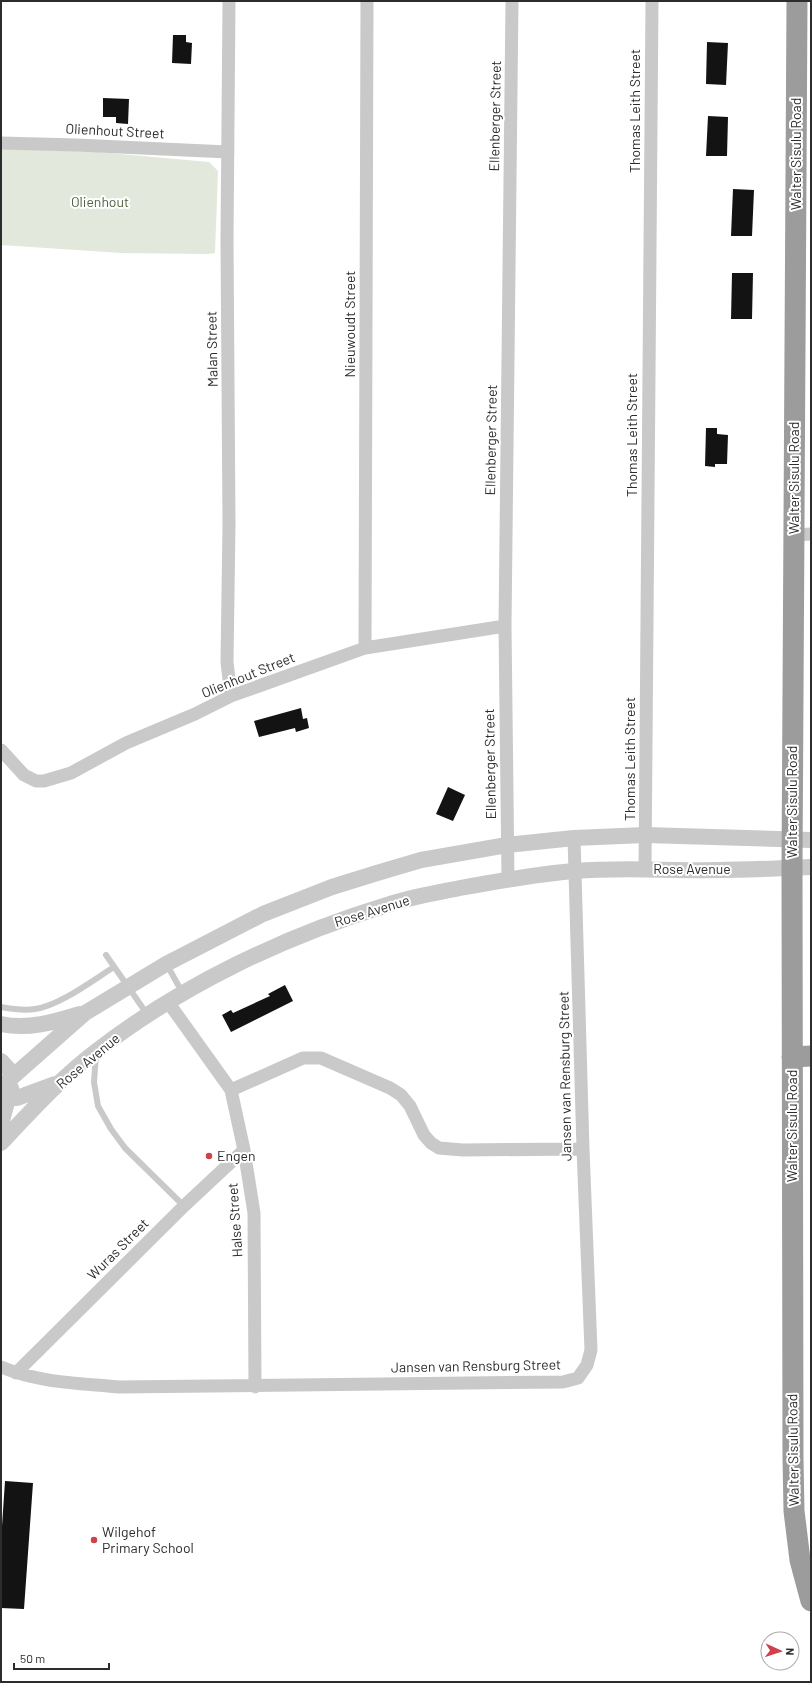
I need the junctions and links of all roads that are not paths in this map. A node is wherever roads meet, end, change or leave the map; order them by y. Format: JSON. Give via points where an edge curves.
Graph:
{"nodes":[{"id":1,"x":229,"y":1,"type":"edge"},
{"id":2,"x":367,"y":1,"type":"edge"},
{"id":3,"x":512,"y":1,"type":"edge"},
{"id":4,"x":652,"y":1,"type":"edge"},
{"id":5,"x":797,"y":1,"type":"edge"},
{"id":6,"x":804,"y":26,"type":"edge"},
{"id":7,"x":1,"y":144,"type":"edge"},
{"id":8,"x":228,"y":152,"type":"junction"},
{"id":9,"x":803,"y":179,"type":"edge"},
{"id":10,"x":803,"y":332,"type":"edge"},
{"id":11,"x":802,"y":534,"type":"edge"},
{"id":12,"x":505,"y":626,"type":"junction"},
{"id":13,"x":365,"y":648,"type":"junction"},
{"id":14,"x":231,"y":696,"type":"junction"},
{"id":15,"x":802,"y":710,"type":"edge"},
{"id":16,"x":1,"y":750,"type":"edge"},
{"id":17,"x":645,"y":835,"type":"junction"},
{"id":18,"x":574,"y":838,"type":"junction"},
{"id":19,"x":802,"y":840,"type":"edge"},
{"id":20,"x":507,"y":845,"type":"junction"},
{"id":21,"x":802,"y":867,"type":"edge"},
{"id":22,"x":645,"y":869,"type":"junction"},
{"id":23,"x":576,"y":871,"type":"junction"},
{"id":24,"x":508,"y":879,"type":"junction"},
{"id":25,"x":106,"y":955,"type":"dead end"},
{"id":26,"x":166,"y":964,"type":"junction"},
{"id":27,"x":114,"y":967,"type":"junction"},
{"id":28,"x":128,"y":986,"type":"junction"},
{"id":29,"x":183,"y":993,"type":"junction"},
{"id":30,"x":168,"y":1002,"type":"junction"},
{"id":31,"x":1,"y":1007,"type":"edge"},
{"id":32,"x":85,"y":1013,"type":"junction"},
{"id":33,"x":147,"y":1014,"type":"junction"},
{"id":34,"x":1,"y":1024,"type":"edge"},
{"id":35,"x":97,"y":1051,"type":"junction"},
{"id":36,"x":801,"y":1056,"type":"edge"},
{"id":37,"x":1,"y":1061,"type":"edge"},
{"id":38,"x":14,"y":1075,"type":"junction"},
{"id":39,"x":62,"y":1081,"type":"junction"},
{"id":40,"x":232,"y":1090,"type":"junction"},
{"id":41,"x":4,"y":1094,"type":"edge"},
{"id":42,"x":1,"y":1124,"type":"edge"},
{"id":43,"x":1,"y":1142,"type":"edge"},
{"id":44,"x":583,"y":1149,"type":"junction"},
{"id":45,"x":244,"y":1150,"type":"junction"},
{"id":46,"x":802,"y":1197,"type":"edge"},
{"id":47,"x":184,"y":1206,"type":"junction"},
{"id":48,"x":1,"y":1366,"type":"edge"},
{"id":49,"x":16,"y":1373,"type":"junction"},
{"id":50,"x":255,"y":1387,"type":"junction"},
{"id":51,"x":802,"y":1511,"type":"edge"},
{"id":52,"x":811,"y":1601,"type":"edge"}],
"edges":[{"from":1,"to":8,"type":"street","name":"Malan Street"},
{"from":2,"to":13,"type":"street","name":"Nieuwoudt Street"},
{"from":3,"to":12,"type":"street","name":"Ellenberger Street"},
{"from":4,"to":17,"type":"street","name":"Thomas Leith Street"},
{"from":5,"to":6,"type":"highway","name":"Walter Sisulu Road"},
{"from":6,"to":9,"type":"highway","name":"Walter Sisulu Road"},
{"from":7,"to":8,"type":"street","name":"Olienhout Street","via":[[77,144]]},
{"from":8,"to":14,"type":"street","name":"Malan Street","via":[[227,662]]},
{"from":9,"to":10,"type":"highway","name":"Walter Sisulu Road"},
{"from":10,"to":11,"type":"highway","name":"Walter Sisulu Road"},
{"from":11,"to":15,"type":"highway","name":"Walter Sisulu Road"},
{"from":12,"to":13,"type":"street","name":"Olienhout Street"},
{"from":12,"to":20,"type":"street","name":"Ellenberger Street"},
{"from":13,"to":14,"type":"street","name":"Olienhout Street"},
{"from":14,"to":16,"type":"street","name":"Olienhout Street","via":[[126,743],[70,773],[44,781],[24,775]]},
{"from":15,"to":19,"type":"highway","name":"Walter Sisulu Road"},
{"from":17,"to":18,"type":"street"},
{"from":17,"to":19,"type":"street"},
{"from":17,"to":22,"type":"street","name":"Thomas Leith Street"},
{"from":18,"to":20,"type":"street"},
{"from":18,"to":23,"type":"street","name":"Jansen van Rensburg Street"},
{"from":19,"to":21,"type":"highway","name":"Walter Sisulu Road"},
{"from":20,"to":24,"type":"street","name":"Ellenberger Street"},
{"from":20,"to":26,"type":"street","via":[[421,860],[332,887],[263,914]]},
{"from":21,"to":22,"type":"street","name":"Rose Avenue"},
{"from":21,"to":36,"type":"highway","name":"Walter Sisulu Road"},
{"from":22,"to":23,"type":"street","name":"Rose Avenue"},
{"from":23,"to":24,"type":"street","name":"Rose Avenue"},
{"from":23,"to":44,"type":"street","name":"Jansen van Rensburg Street"},
{"from":24,"to":29,"type":"street","name":"Rose Avenue","via":[[389,904],[345,919],[256,955]]},
{"from":25,"to":27,"type":"lane"},
{"from":26,"to":28,"type":"street"},
{"from":26,"to":29,"type":"lane"},
{"from":27,"to":28,"type":"lane"},
{"from":27,"to":31,"type":"lane","via":[[60,1001],[36,1009]]},
{"from":28,"to":32,"type":"street"},
{"from":28,"to":33,"type":"lane"},
{"from":29,"to":30,"type":"street","name":"Rose Avenue"},
{"from":30,"to":33,"type":"street","name":"Rose Avenue"},
{"from":30,"to":40,"type":"street","name":"Halse Street"},
{"from":32,"to":34,"type":"street","via":[[36,1026]]},
{"from":32,"to":38,"type":"street"},
{"from":33,"to":35,"type":"street","name":"Rose Avenue"},
{"from":35,"to":39,"type":"street","name":"Rose Avenue"},
{"from":35,"to":47,"type":"lane","via":[[94,1082],[98,1106],[125,1148]]},
{"from":36,"to":46,"type":"highway","name":"Walter Sisulu Road"},
{"from":37,"to":38,"type":"street"},
{"from":38,"to":41,"type":"street"},
{"from":39,"to":41,"type":"street","via":[[30,1094]]},
{"from":39,"to":43,"type":"street","name":"Rose Avenue"},
{"from":40,"to":44,"type":"street","via":[[303,1058],[321,1058],[401,1095],[410,1106],[424,1135],[439,1148]]},
{"from":40,"to":45,"type":"street","name":"Halse Street"},
{"from":41,"to":42,"type":"street"},
{"from":44,"to":50,"type":"street","name":"Jansen van Rensburg Street","via":[[591,1350],[587,1365],[578,1378],[563,1382]]},
{"from":45,"to":47,"type":"street","name":"Wuras Street"},
{"from":45,"to":50,"type":"street","name":"Halse Street","via":[[254,1213]]},
{"from":46,"to":51,"type":"highway","name":"Walter Sisulu Road"},
{"from":47,"to":49,"type":"street","name":"Wuras Street"},
{"from":48,"to":49,"type":"street","name":"Jansen van Rensburg Street"},
{"from":49,"to":50,"type":"street","name":"Jansen van Rensburg Street","via":[[52,1381],[120,1387]]},
{"from":51,"to":52,"type":"highway","name":"Walter Sisulu Road","via":[[800,1560]]}]}
